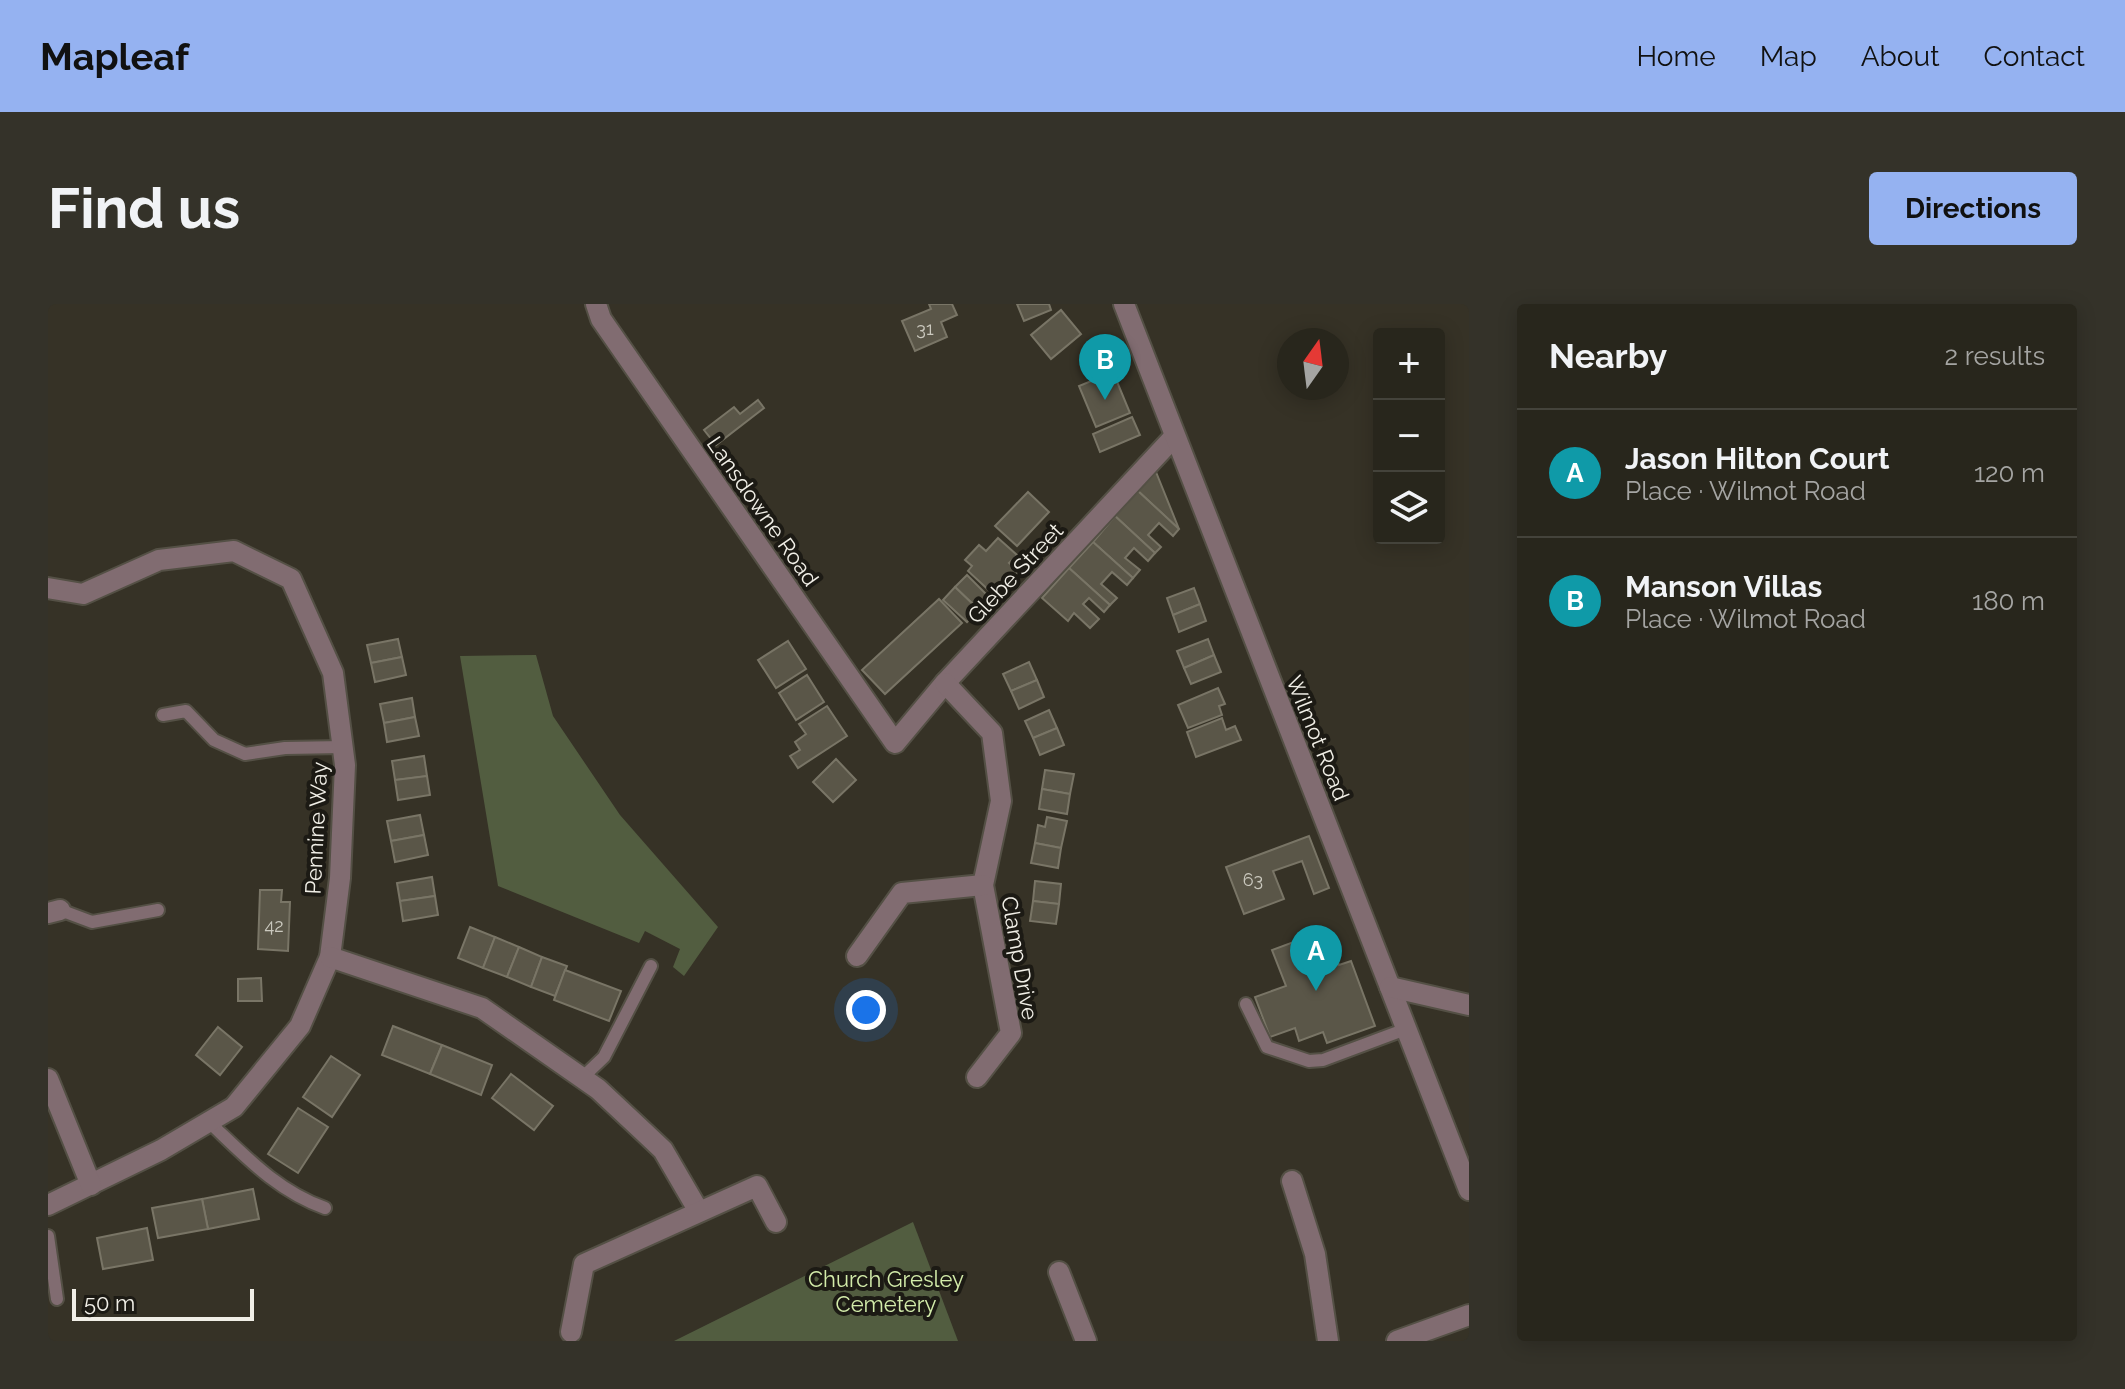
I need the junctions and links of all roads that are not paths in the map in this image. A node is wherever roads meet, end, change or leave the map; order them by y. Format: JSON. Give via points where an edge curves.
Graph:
{"nodes":[{"id":1,"x":596,"y":304,"type":"edge"},
{"id":2,"x":1124,"y":304,"type":"edge"},
{"id":3,"x":1173,"y":438,"type":"junction"},
{"id":4,"x":48,"y":588,"type":"edge"},
{"id":5,"x":945,"y":683,"type":"junction"},
{"id":6,"x":163,"y":715,"type":"dead end"},
{"id":7,"x":895,"y":743,"type":"joint"},
{"id":8,"x":343,"y":747,"type":"junction"},
{"id":9,"x":983,"y":885,"type":"junction"},
{"id":10,"x":158,"y":910,"type":"dead end"},
{"id":11,"x":54,"y":911,"type":"edge"},
{"id":12,"x":857,"y":956,"type":"dead end"},
{"id":13,"x":330,"y":957,"type":"junction"},
{"id":14,"x":651,"y":966,"type":"dead end"},
{"id":15,"x":1390,"y":987,"type":"junction"},
{"id":16,"x":1246,"y":1004,"type":"dead end"},
{"id":17,"x":1469,"y":1005,"type":"edge"},
{"id":18,"x":1406,"y":1029,"type":"junction"},
{"id":19,"x":977,"y":1077,"type":"dead end"},
{"id":20,"x":582,"y":1078,"type":"junction"},
{"id":21,"x":48,"y":1079,"type":"edge"},
{"id":22,"x":209,"y":1122,"type":"junction"},
{"id":23,"x":1292,"y":1181,"type":"dead end"},
{"id":24,"x":91,"y":1185,"type":"junction"},
{"id":25,"x":1469,"y":1190,"type":"edge"},
{"id":26,"x":48,"y":1205,"type":"edge"},
{"id":27,"x":325,"y":1208,"type":"dead end"},
{"id":28,"x":698,"y":1210,"type":"junction"},
{"id":29,"x":776,"y":1222,"type":"dead end"},
{"id":30,"x":48,"y":1236,"type":"edge"},
{"id":31,"x":1059,"y":1272,"type":"dead end"},
{"id":32,"x":57,"y":1299,"type":"dead end"},
{"id":33,"x":1469,"y":1315,"type":"edge"},
{"id":34,"x":571,"y":1332,"type":"dead end"},
{"id":35,"x":1086,"y":1341,"type":"edge"},
{"id":36,"x":1328,"y":1341,"type":"edge"},
{"id":37,"x":1397,"y":1341,"type":"edge"}],
"edges":[{"from":1,"to":7,"type":"street","name":"Lansdowne Road","via":[[601,319]]},
{"from":2,"to":3,"type":"street","name":"Wilmot Road"},
{"from":3,"to":5,"type":"street","name":"Glebe Street"},
{"from":3,"to":15,"type":"street","name":"Wilmot Road"},
{"from":4,"to":8,"type":"street","name":"Pennine Way","via":[[83,594],[159,560],[234,551],[291,579],[333,673]]},
{"from":5,"to":7,"type":"street","name":"Glebe Street"},
{"from":5,"to":9,"type":"street","name":"Clamp Drive","via":[[992,733],[1001,801]]},
{"from":6,"to":8,"type":"lane","via":[[186,711],[214,740],[245,754]]},
{"from":8,"to":13,"type":"street","name":"Pennine Way","via":[[340,878]]},
{"from":9,"to":12,"type":"street","name":"Clamp Drive","via":[[902,893]]},
{"from":9,"to":19,"type":"street","name":"Clamp Drive","via":[[1011,1033]]},
{"from":10,"to":11,"type":"lane","via":[[92,922]]},
{"from":13,"to":20,"type":"street","via":[[482,1008]]},
{"from":13,"to":22,"type":"street","name":"Pennine Way","via":[[300,1026],[234,1107]]},
{"from":14,"to":20,"type":"lane","via":[[604,1057]]},
{"from":15,"to":17,"type":"street"},
{"from":15,"to":18,"type":"street","name":"Wilmot Road"},
{"from":16,"to":18,"type":"lane","via":[[1267,1047],[1309,1061]]},
{"from":18,"to":25,"type":"street","name":"Wilmot Road"},
{"from":20,"to":28,"type":"street","via":[[663,1150]]},
{"from":21,"to":24,"type":"street"},
{"from":22,"to":24,"type":"street","name":"Pennine Way"},
{"from":22,"to":27,"type":"lane","via":[[281,1187]]},
{"from":23,"to":36,"type":"street","via":[[1315,1254]]},
{"from":24,"to":26,"type":"street","name":"Pennine Way"},
{"from":28,"to":29,"type":"street","via":[[757,1186]]},
{"from":28,"to":34,"type":"street","via":[[584,1264]]},
{"from":30,"to":32,"type":"lane"},
{"from":31,"to":35,"type":"street"},
{"from":33,"to":37,"type":"street"}]}
